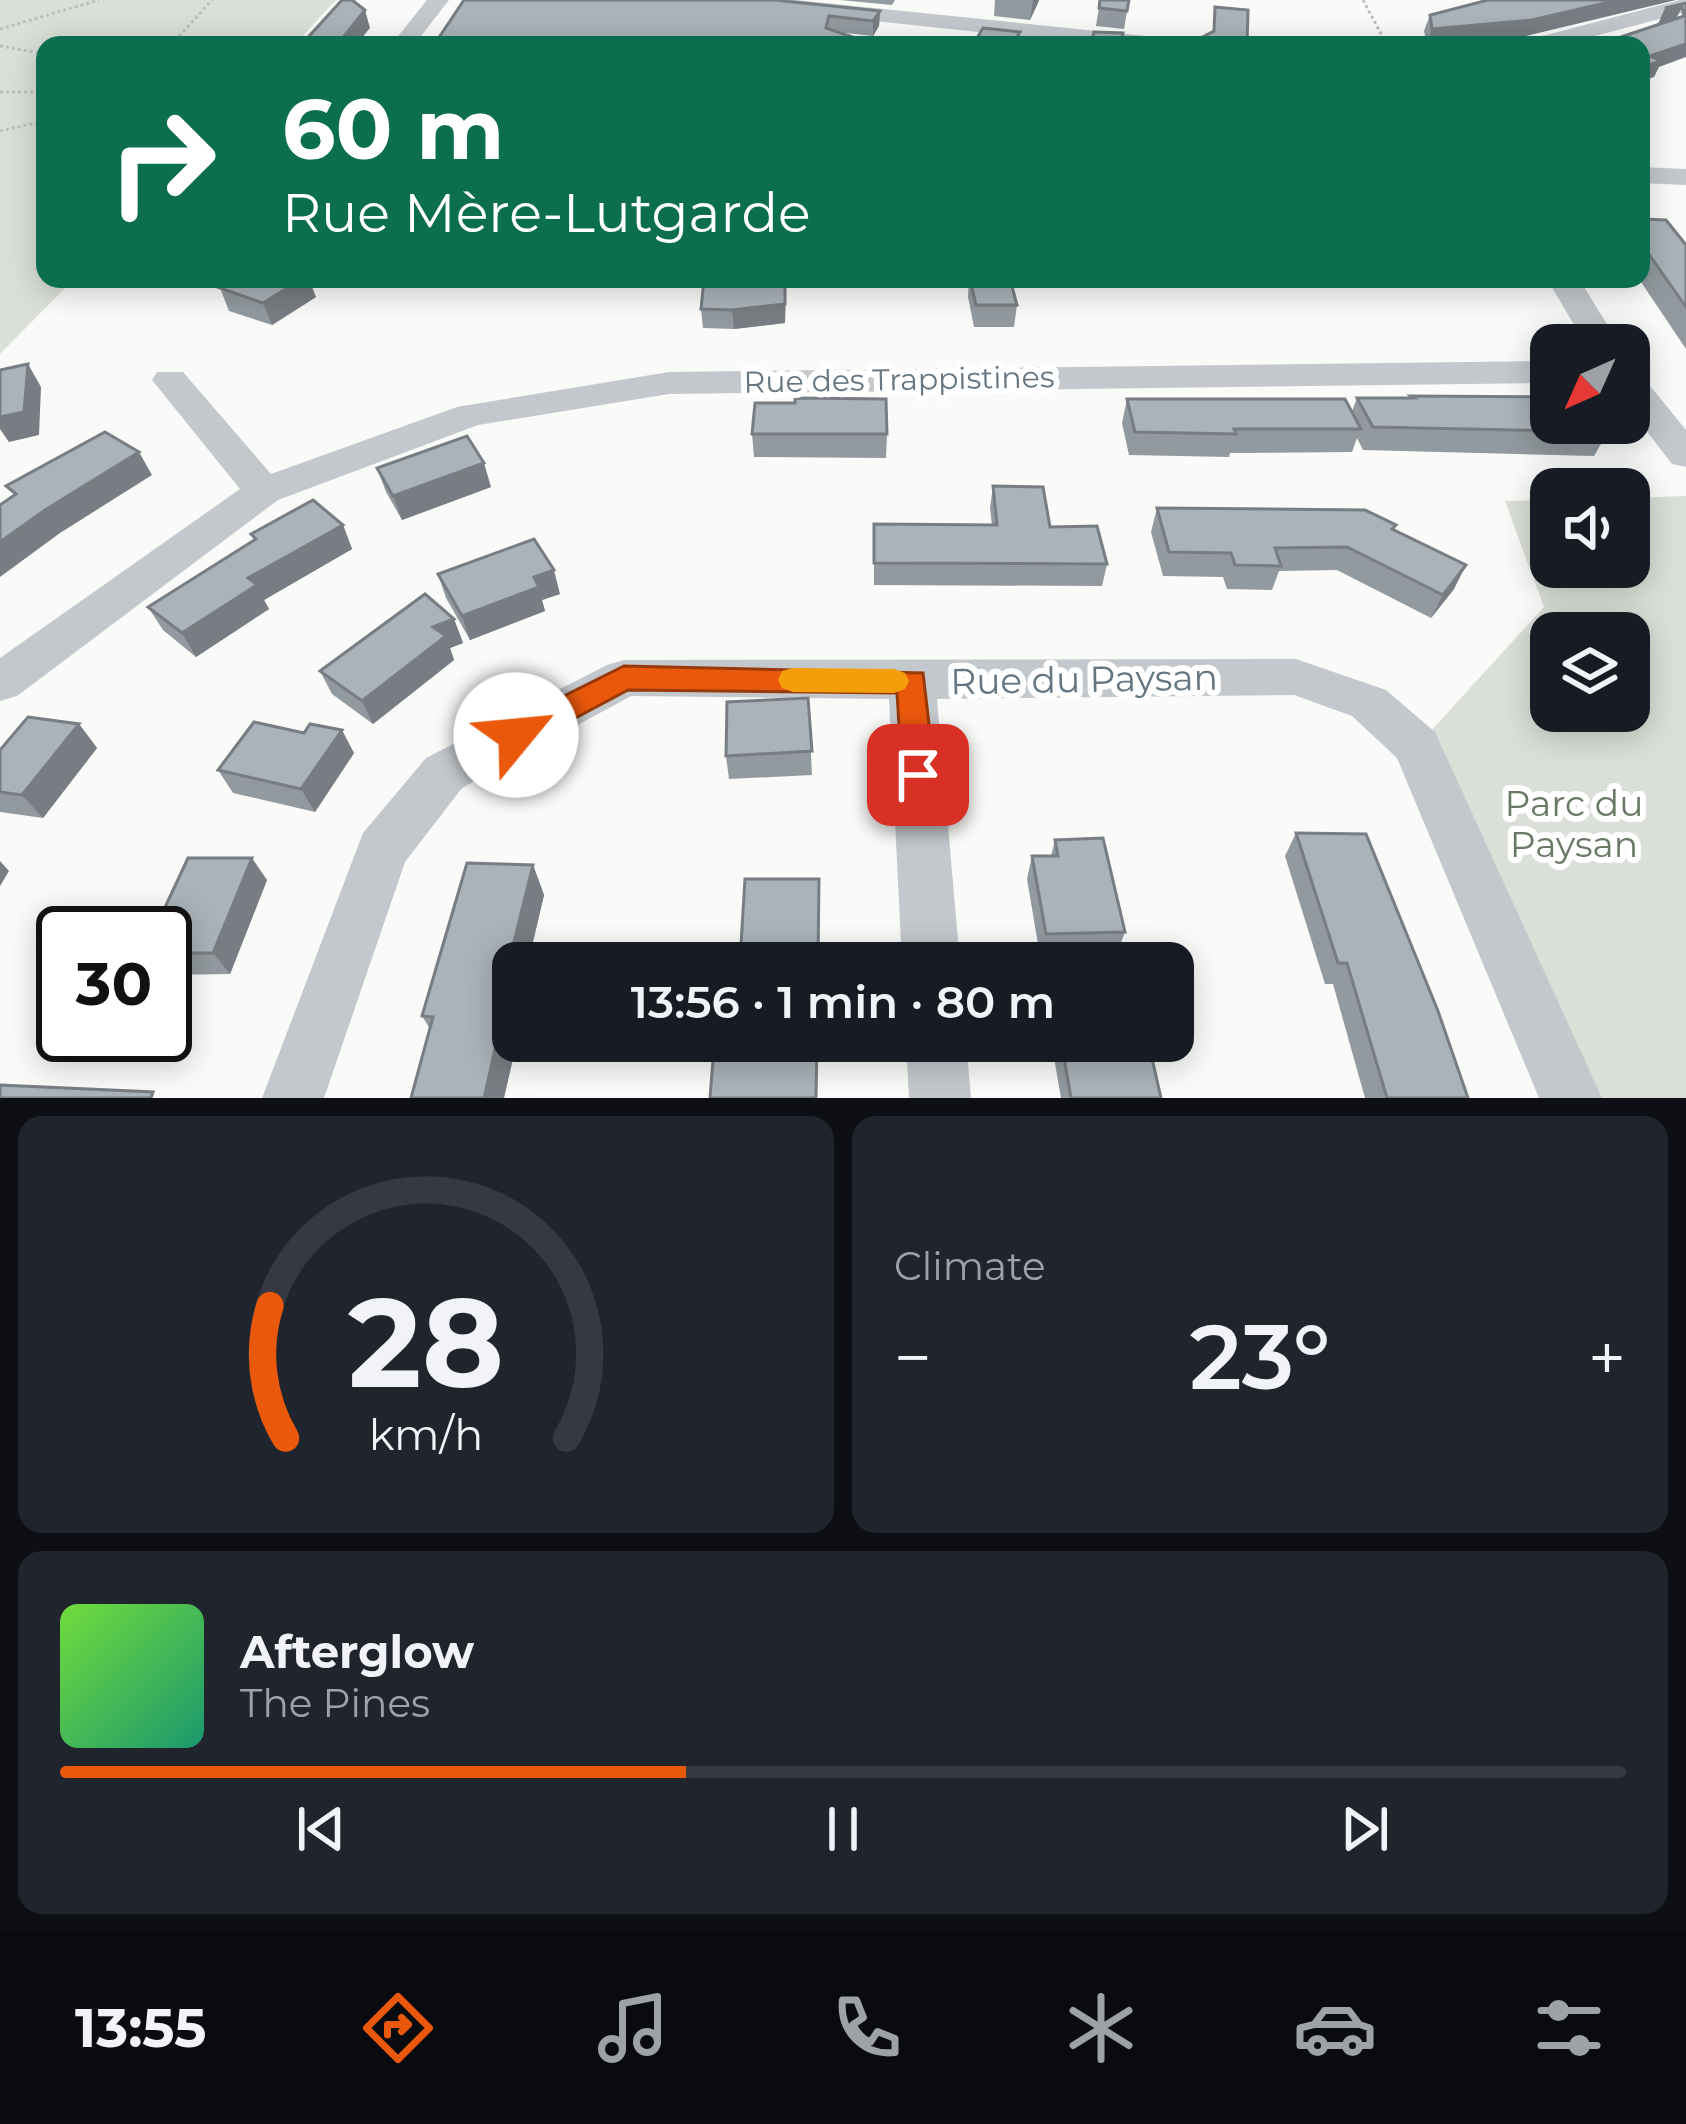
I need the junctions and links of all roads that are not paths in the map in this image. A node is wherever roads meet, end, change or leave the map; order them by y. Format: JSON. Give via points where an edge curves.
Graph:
{"nodes":[{"id":1,"x":438,"y":0,"type":"edge"},
{"id":2,"x":735,"y":0,"type":"edge"},
{"id":3,"x":1686,"y":5,"type":"edge"},
{"id":4,"x":948,"y":20,"type":"junction"},
{"id":5,"x":409,"y":36,"type":"edge"},
{"id":6,"x":933,"y":36,"type":"edge"},
{"id":7,"x":1087,"y":36,"type":"edge"},
{"id":8,"x":1569,"y":36,"type":"edge"},
{"id":9,"x":1650,"y":176,"type":"edge"},
{"id":10,"x":1686,"y":177,"type":"edge"},
{"id":11,"x":1568,"y":288,"type":"edge"},
{"id":12,"x":1590,"y":324,"type":"edge"},
{"id":13,"x":1530,"y":372,"type":"edge"},
{"id":14,"x":170,"y":380,"type":"dead end"},
{"id":15,"x":1650,"y":410,"type":"edge"},
{"id":16,"x":1686,"y":455,"type":"edge"},
{"id":17,"x":264,"y":491,"type":"junction"},
{"id":18,"x":912,"y":681,"type":"junction"},
{"id":19,"x":0,"y":683,"type":"edge"},
{"id":20,"x":930,"y":942,"type":"edge"},
{"id":21,"x":937,"y":1062,"type":"edge"},
{"id":22,"x":293,"y":1098,"type":"edge"},
{"id":23,"x":940,"y":1098,"type":"edge"},
{"id":24,"x":1571,"y":1098,"type":"edge"}],
"edges":[{"from":1,"to":5,"type":"street"},
{"from":2,"to":4,"type":"street"},
{"from":3,"to":8,"type":"street"},
{"from":4,"to":6,"type":"street"},
{"from":4,"to":7,"type":"street"},
{"from":9,"to":10,"type":"street"},
{"from":11,"to":12,"type":"street"},
{"from":13,"to":17,"type":"street","name":"Rue des Trappistines","via":[[669,383],[470,415]]},
{"from":14,"to":17,"type":"street"},
{"from":15,"to":16,"type":"street"},
{"from":17,"to":19,"type":"street","name":"Rue des Trappistines"},
{"from":18,"to":20,"type":"street"},
{"from":18,"to":22,"type":"street","name":"Rue du Paysan","via":[[624,678],[444,773],[382,850]]},
{"from":18,"to":24,"type":"street","name":"Rue du Paysan","via":[[1295,676],[1369,703],[1417,746]]},
{"from":21,"to":23,"type":"street"}]}
